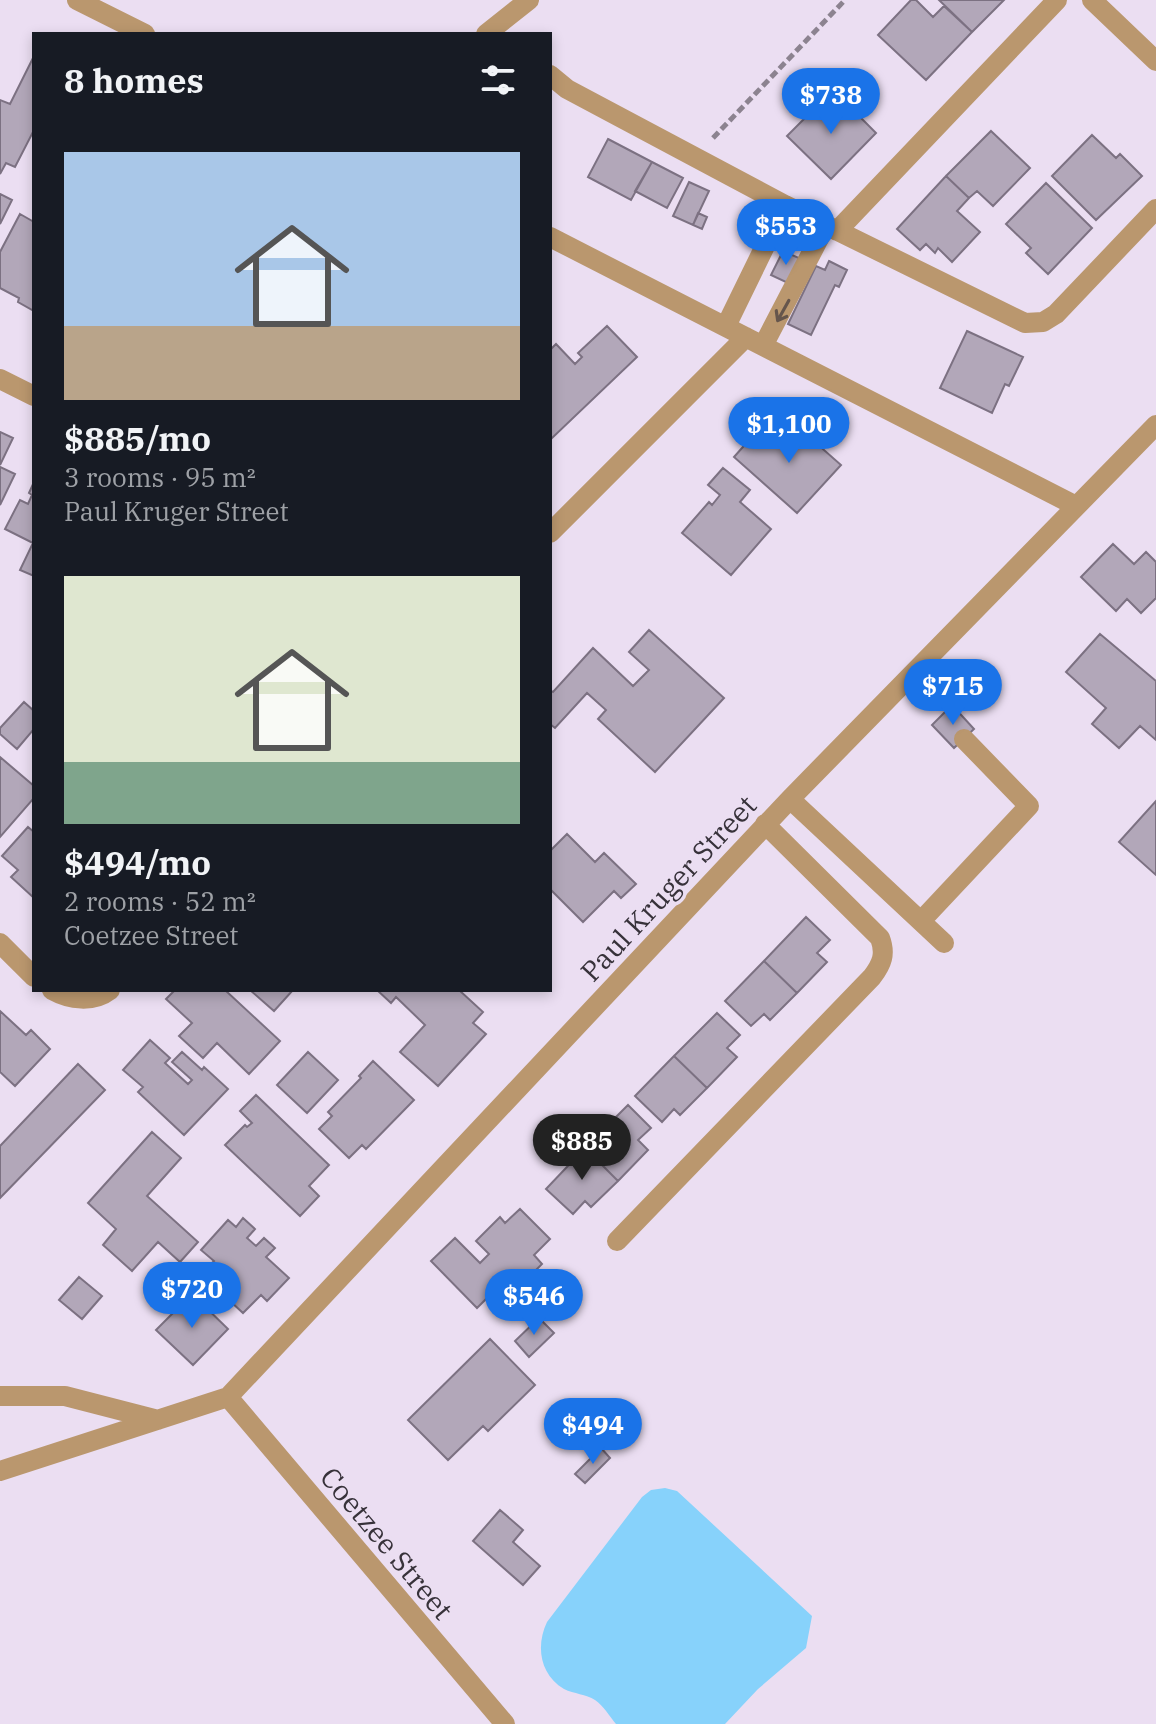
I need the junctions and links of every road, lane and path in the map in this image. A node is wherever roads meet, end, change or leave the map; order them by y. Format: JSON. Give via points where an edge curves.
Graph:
{"nodes":[{"id":1,"x":77,"y":0,"type":"edge"},
{"id":2,"x":529,"y":0,"type":"edge"},
{"id":3,"x":845,"y":0,"type":"edge"},
{"id":4,"x":1057,"y":0,"type":"edge"},
{"id":5,"x":1092,"y":0,"type":"edge"},
{"id":6,"x":510,"y":27,"type":"edge"},
{"id":7,"x":141,"y":32,"type":"edge"},
{"id":8,"x":1156,"y":61,"type":"edge"},
{"id":9,"x":552,"y":77,"type":"edge"},
{"id":10,"x":696,"y":156,"type":"junction"},
{"id":11,"x":785,"y":205,"type":"junction"},
{"id":12,"x":1156,"y":209,"type":"edge"},
{"id":13,"x":832,"y":228,"type":"junction"},
{"id":14,"x":552,"y":238,"type":"edge"},
{"id":15,"x":726,"y":326,"type":"junction"},
{"id":16,"x":755,"y":341,"type":"junction"},
{"id":17,"x":0,"y":379,"type":"edge"},
{"id":18,"x":32,"y":395,"type":"edge"},
{"id":19,"x":1156,"y":425,"type":"edge"},
{"id":20,"x":1076,"y":506,"type":"junction"},
{"id":21,"x":552,"y":531,"type":"edge"},
{"id":22,"x":964,"y":739,"type":"dead end"},
{"id":23,"x":790,"y":799,"type":"junction"},
{"id":24,"x":765,"y":824,"type":"junction"},
{"id":25,"x":921,"y":921,"type":"junction"},
{"id":26,"x":0,"y":943,"type":"edge"},
{"id":27,"x":944,"y":943,"type":"dead end"},
{"id":28,"x":32,"y":975,"type":"edge"},
{"id":29,"x":59,"y":992,"type":"edge"},
{"id":30,"x":107,"y":992,"type":"edge"},
{"id":31,"x":617,"y":1241,"type":"dead end"},
{"id":32,"x":0,"y":1396,"type":"edge"},
{"id":33,"x":228,"y":1397,"type":"junction"},
{"id":34,"x":158,"y":1420,"type":"junction"},
{"id":35,"x":0,"y":1471,"type":"edge"},
{"id":36,"x":505,"y":1724,"type":"edge"}],
"edges":[{"from":1,"to":7,"type":"street"},
{"from":2,"to":6,"type":"street"},
{"from":3,"to":10,"type":"path"},
{"from":4,"to":13,"type":"street"},
{"from":5,"to":8,"type":"street"},
{"from":9,"to":10,"type":"street"},
{"from":10,"to":11,"type":"street"},
{"from":11,"to":13,"type":"street"},
{"from":11,"to":15,"type":"street"},
{"from":12,"to":13,"type":"street","via":[[1056,314],[1034,324]]},
{"from":13,"to":16,"type":"street","one_way":true},
{"from":14,"to":15,"type":"street"},
{"from":15,"to":16,"type":"street"},
{"from":16,"to":20,"type":"street"},
{"from":16,"to":21,"type":"street"},
{"from":17,"to":18,"type":"street"},
{"from":19,"to":20,"type":"street","name":"Paul Kruger Street"},
{"from":20,"to":23,"type":"street","name":"Paul Kruger Street"},
{"from":22,"to":25,"type":"street","via":[[1029,806]]},
{"from":23,"to":24,"type":"street","name":"Paul Kruger Street"},
{"from":23,"to":25,"type":"street"},
{"from":24,"to":31,"type":"street","via":[[880,938],[882,964]]},
{"from":24,"to":33,"type":"street","name":"Paul Kruger Street"},
{"from":25,"to":27,"type":"street"},
{"from":26,"to":28,"type":"street"},
{"from":29,"to":30,"type":"street","via":[[85,1000]]},
{"from":32,"to":34,"type":"street","via":[[65,1396]]},
{"from":33,"to":34,"type":"street","name":"Paul Kruger Street"},
{"from":33,"to":36,"type":"street","name":"Coetzee Street"},
{"from":34,"to":35,"type":"street","name":"Paul Kruger Street"}]}
